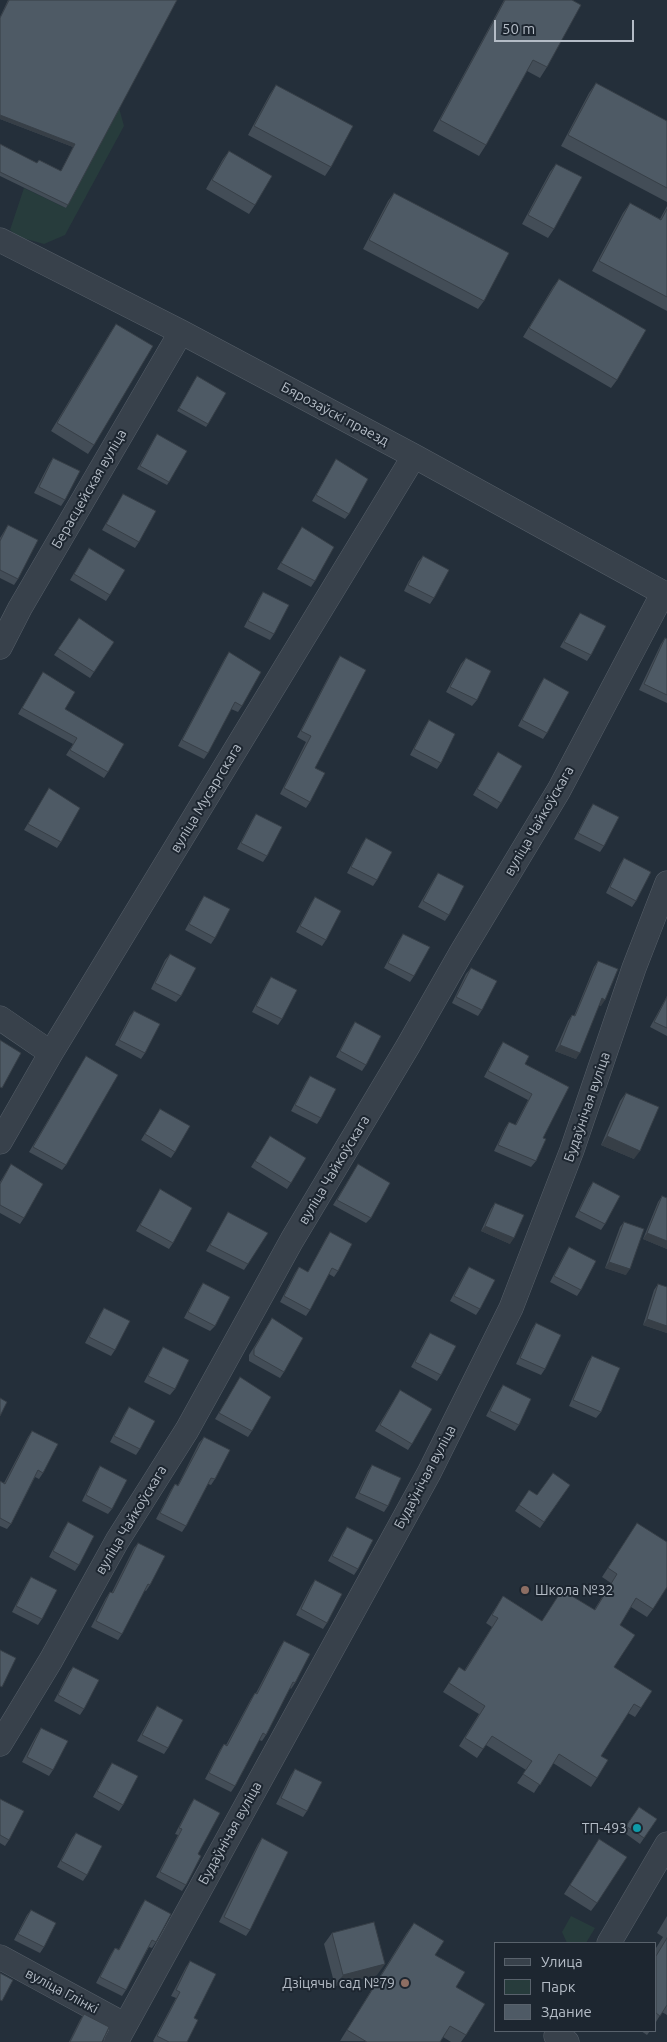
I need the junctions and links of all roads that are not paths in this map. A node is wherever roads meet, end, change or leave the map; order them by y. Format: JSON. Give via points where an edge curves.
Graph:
{"nodes":[{"id":1,"x":0,"y":240,"type":"edge"},
{"id":2,"x":181,"y":332,"type":"junction"},
{"id":3,"x":414,"y":456,"type":"junction"},
{"id":4,"x":665,"y":594,"type":"edge"},
{"id":5,"x":0,"y":647,"type":"edge"},
{"id":6,"x":667,"y":883,"type":"edge"},
{"id":7,"x":0,"y":1018,"type":"edge"},
{"id":8,"x":51,"y":1053,"type":"junction"},
{"id":9,"x":0,"y":1142,"type":"edge"},
{"id":10,"x":0,"y":1744,"type":"edge"},
{"id":11,"x":667,"y":1844,"type":"edge"},
{"id":12,"x":611,"y":1942,"type":"edge"},
{"id":13,"x":0,"y":1958,"type":"edge"},
{"id":14,"x":558,"y":2032,"type":"edge"},
{"id":15,"x":121,"y":2034,"type":"edge"},
{"id":16,"x":567,"y":2042,"type":"edge"}],
"edges":[{"from":1,"to":2,"type":"street","name":"Бярозаўскі праезд"},
{"from":2,"to":3,"type":"street","name":"Бярозаўскі праезд"},
{"from":2,"to":5,"type":"street","name":"Берасцейская вуліца"},
{"from":3,"to":4,"type":"street","name":"Бярозаўскі праезд"},
{"from":3,"to":8,"type":"street","name":"вуліца Мусаргскага"},
{"from":4,"to":10,"type":"street","name":"вуліца Чайкоўскага","via":[[559,790],[292,1240],[187,1430],[117,1541]]},
{"from":6,"to":15,"type":"street","name":"Будаўнічая вуліца","via":[[634,968],[572,1150],[511,1308],[429,1473]]},
{"from":7,"to":8,"type":"street"},
{"from":8,"to":9,"type":"street","name":"вуліца Мусаргскага"},
{"from":11,"to":12,"type":"street"},
{"from":13,"to":15,"type":"street","name":"вуліца Глінкі"},
{"from":14,"to":16,"type":"street","via":[[556,2036]]}]}
